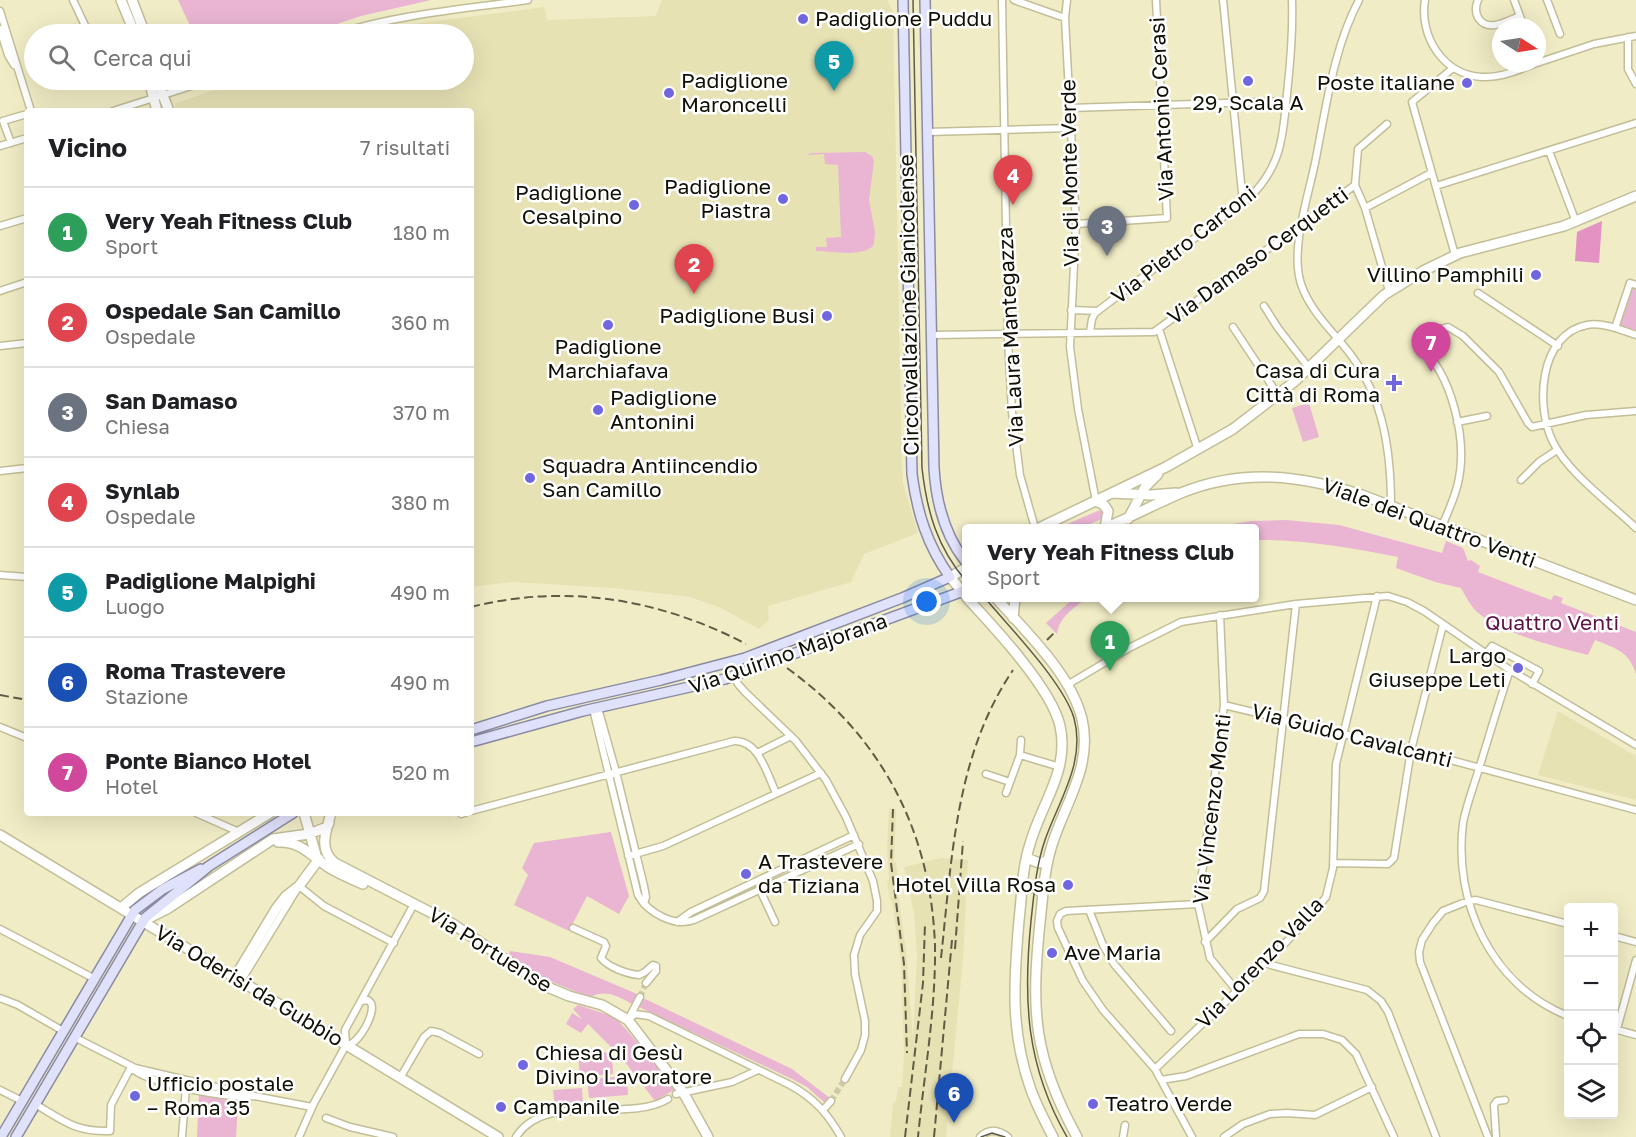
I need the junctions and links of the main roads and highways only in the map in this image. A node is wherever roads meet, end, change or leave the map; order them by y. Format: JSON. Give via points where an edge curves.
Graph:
{"nodes":[{"id":1,"x":121,"y":0,"type":"edge"},
{"id":2,"x":132,"y":0,"type":"edge"},
{"id":3,"x":903,"y":0,"type":"edge"},
{"id":4,"x":925,"y":0,"type":"edge"},
{"id":5,"x":131,"y":24,"type":"edge"},
{"id":6,"x":141,"y":24,"type":"edge"},
{"id":7,"x":154,"y":90,"type":"edge"},
{"id":8,"x":158,"y":90,"type":"edge"},
{"id":9,"x":158,"y":97,"type":"junction"},
{"id":10,"x":156,"y":108,"type":"edge"},
{"id":11,"x":167,"y":108,"type":"edge"},
{"id":12,"x":1636,"y":196,"type":"edge"},
{"id":13,"x":1166,"y":467,"type":"junction"},
{"id":14,"x":1154,"y":478,"type":"junction"},
{"id":15,"x":1112,"y":493,"type":"junction"},
{"id":16,"x":1182,"y":493,"type":"junction"},
{"id":17,"x":1140,"y":494,"type":"junction"},
{"id":18,"x":1161,"y":494,"type":"junction"},
{"id":19,"x":1096,"y":501,"type":"junction"},
{"id":20,"x":1128,"y":519,"type":"junction"},
{"id":21,"x":1047,"y":524,"type":"edge"},
{"id":22,"x":1106,"y":524,"type":"edge"},
{"id":23,"x":1115,"y":524,"type":"edge"},
{"id":24,"x":962,"y":555,"type":"edge"},
{"id":25,"x":962,"y":570,"type":"edge"},
{"id":26,"x":951,"y":577,"type":"junction"},
{"id":27,"x":962,"y":590,"type":"edge"},
{"id":28,"x":962,"y":595,"type":"edge"},
{"id":29,"x":1636,"y":600,"type":"edge"},
{"id":30,"x":972,"y":602,"type":"edge"},
{"id":31,"x":1000,"y":602,"type":"edge"},
{"id":32,"x":1015,"y":602,"type":"edge"},
{"id":33,"x":1013,"y":618,"type":"junction"},
{"id":34,"x":745,"y":658,"type":"junction"},
{"id":35,"x":691,"y":673,"type":"junction"},
{"id":36,"x":734,"y":676,"type":"junction"},
{"id":37,"x":682,"y":690,"type":"junction"},
{"id":38,"x":591,"y":695,"type":"junction"},
{"id":39,"x":595,"y":708,"type":"junction"},
{"id":40,"x":474,"y":728,"type":"edge"},
{"id":41,"x":474,"y":743,"type":"edge"},
{"id":42,"x":265,"y":816,"type":"edge"},
{"id":43,"x":288,"y":816,"type":"edge"},
{"id":44,"x":305,"y":816,"type":"edge"},
{"id":45,"x":332,"y":816,"type":"edge"},
{"id":46,"x":327,"y":827,"type":"junction"},
{"id":47,"x":309,"y":834,"type":"junction"},
{"id":48,"x":1,"y":839,"type":"edge"},
{"id":49,"x":265,"y":844,"type":"junction"},
{"id":50,"x":1027,"y":858,"type":"junction"},
{"id":51,"x":319,"y":859,"type":"junction"},
{"id":52,"x":1048,"y":861,"type":"junction"},
{"id":53,"x":209,"y":866,"type":"junction"},
{"id":54,"x":383,"y":888,"type":"junction"},
{"id":55,"x":1023,"y":889,"type":"junction"},
{"id":56,"x":1043,"y":894,"type":"junction"},
{"id":57,"x":121,"y":909,"type":"junction"},
{"id":58,"x":131,"y":915,"type":"junction"},
{"id":59,"x":142,"y":922,"type":"junction"},
{"id":60,"x":238,"y":979,"type":"junction"},
{"id":61,"x":493,"y":1136,"type":"edge"},
{"id":62,"x":1,"y":1137,"type":"edge"},
{"id":63,"x":16,"y":1137,"type":"edge"},
{"id":64,"x":708,"y":1137,"type":"edge"},
{"id":65,"x":1053,"y":1137,"type":"edge"},
{"id":66,"x":1077,"y":1137,"type":"edge"}],
"edges":[{"from":1,"to":5,"type":"main road"},
{"from":2,"to":6,"type":"main road"},
{"from":3,"to":26,"type":"main road","name":"Circonvallazione Gianicolense","via":[[912,474],[927,537]]},
{"from":4,"to":24,"type":"main road","name":"Circonvallazione Gianicolense","via":[[935,482],[948,532]]},
{"from":7,"to":9,"type":"main road"},
{"from":8,"to":9,"type":"main road"},
{"from":9,"to":10,"type":"main road"},
{"from":9,"to":11,"type":"main road"},
{"from":12,"to":13,"type":"main road","via":[[1576,222],[1455,255],[1423,271],[1365,311],[1278,395],[1245,420]]},
{"from":13,"to":14,"type":"main road"},
{"from":13,"to":15,"type":"main road"},
{"from":14,"to":17,"type":"main road"},
{"from":14,"to":18,"type":"main road","via":[[1154,488]]},
{"from":15,"to":17,"type":"main road"},
{"from":15,"to":19,"type":"main road"},
{"from":16,"to":18,"type":"main road"},
{"from":16,"to":20,"type":"main road"},
{"from":16,"to":29,"type":"main road","name":"Viale dei Quattro Venti","via":[[1235,479],[1277,477],[1327,484]]},
{"from":17,"to":18,"type":"main road"},
{"from":17,"to":20,"type":"main road"},
{"from":19,"to":21,"type":"main road"},
{"from":19,"to":22,"type":"main road","via":[[1108,511]]},
{"from":20,"to":23,"type":"main road"},
{"from":25,"to":26,"type":"main road"},
{"from":26,"to":27,"type":"main road","name":"Circonvallazione Gianicolense"},
{"from":26,"to":34,"type":"main road","name":"Via Quirino Majorana"},
{"from":28,"to":36,"type":"main road","name":"Via Quirino Majorana"},
{"from":30,"to":50,"type":"main road","name":"Circonvallazione Gianicolense","via":[[1035,679],[1058,719],[1060,767]]},
{"from":31,"to":33,"type":"main road"},
{"from":32,"to":33,"type":"main road"},
{"from":33,"to":52,"type":"main road","via":[[1067,685],[1082,718],[1083,757],[1076,787]]},
{"from":34,"to":35,"type":"main road","name":"Via Quirino Majorana"},
{"from":34,"to":36,"type":"main road"},
{"from":35,"to":37,"type":"main road","via":[[692,680]]},
{"from":35,"to":38,"type":"main road","name":"Via Quirino Majorana"},
{"from":36,"to":37,"type":"main road","name":"Via Quirino Majorana"},
{"from":37,"to":39,"type":"main road","name":"Via Quirino Majorana"},
{"from":38,"to":39,"type":"main road"},
{"from":38,"to":40,"type":"main road","name":"Via Quirino Majorana"},
{"from":39,"to":41,"type":"main road","name":"Via Quirino Majorana"},
{"from":42,"to":57,"type":"main road","via":[[139,893]]},
{"from":43,"to":53,"type":"main road"},
{"from":44,"to":47,"type":"main road"},
{"from":45,"to":46,"type":"main road","name":"Via Portuense"},
{"from":46,"to":47,"type":"main road"},
{"from":46,"to":54,"type":"main road","name":"Via Portuense","via":[[324,845],[329,857]]},
{"from":47,"to":49,"type":"main road","via":[[277,838]]},
{"from":47,"to":51,"type":"main road"},
{"from":48,"to":57,"type":"main road","name":"Via Oderisi da Gubbio"},
{"from":49,"to":51,"type":"main road","name":"Via Portuense","via":[[294,844]]},
{"from":49,"to":59,"type":"main road"},
{"from":50,"to":52,"type":"main road","via":[[1037,863]]},
{"from":50,"to":55,"type":"main road","name":"Circonvallazione Gianicolense"},
{"from":51,"to":54,"type":"main road","name":"Via Portuense","via":[[351,879]]},
{"from":51,"to":60,"type":"main road","via":[[276,909]]},
{"from":52,"to":56,"type":"main road"},
{"from":53,"to":58,"type":"main road","via":[[163,889]]},
{"from":53,"to":59,"type":"main road"},
{"from":54,"to":64,"type":"main road","name":"Via Portuense","via":[[468,933],[548,988],[597,1003],[628,1020]]},
{"from":55,"to":56,"type":"main road","via":[[1035,887]]},
{"from":55,"to":65,"type":"main road","name":"Circonvallazione Gianicolense","via":[[1015,974],[1015,1027],[1030,1089]]},
{"from":56,"to":66,"type":"main road","via":[[1035,979],[1037,1032],[1051,1083]]},
{"from":57,"to":58,"type":"main road","name":"Via Oderisi da Gubbio"},
{"from":58,"to":59,"type":"main road","name":"Via Oderisi da Gubbio"},
{"from":58,"to":62,"type":"main road"},
{"from":59,"to":60,"type":"main road","name":"Via Oderisi da Gubbio"},
{"from":59,"to":63,"type":"main road"},
{"from":60,"to":61,"type":"main road","name":"Via Oderisi da Gubbio"}]}
